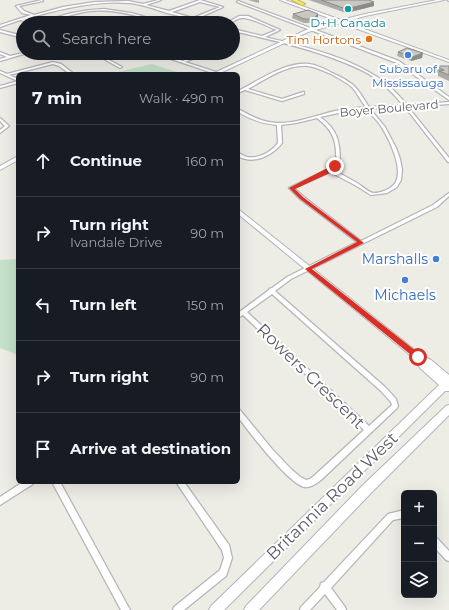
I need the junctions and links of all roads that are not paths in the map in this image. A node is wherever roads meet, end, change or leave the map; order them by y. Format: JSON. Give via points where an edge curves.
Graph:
{"nodes":[{"id":1,"x":41,"y":0,"type":"edge"},
{"id":2,"x":102,"y":0,"type":"edge"},
{"id":3,"x":160,"y":0,"type":"edge"},
{"id":4,"x":282,"y":0,"type":"edge"},
{"id":5,"x":290,"y":0,"type":"edge"},
{"id":6,"x":294,"y":0,"type":"edge"},
{"id":7,"x":442,"y":0,"type":"edge"},
{"id":8,"x":238,"y":2,"type":"dead end"},
{"id":9,"x":303,"y":4,"type":"junction"},
{"id":10,"x":45,"y":5,"type":"dead end"},
{"id":11,"x":143,"y":5,"type":"junction"},
{"id":12,"x":168,"y":12,"type":"junction"},
{"id":13,"x":34,"y":15,"type":"joint"},
{"id":14,"x":62,"y":16,"type":"edge"},
{"id":15,"x":140,"y":16,"type":"edge"},
{"id":16,"x":182,"y":16,"type":"edge"},
{"id":17,"x":200,"y":16,"type":"edge"},
{"id":18,"x":240,"y":17,"type":"edge"},
{"id":19,"x":16,"y":21,"type":"edge"},
{"id":20,"x":347,"y":21,"type":"junction"},
{"id":21,"x":0,"y":26,"type":"edge"},
{"id":22,"x":314,"y":29,"type":"junction"},
{"id":23,"x":0,"y":31,"type":"edge"},
{"id":24,"x":240,"y":32,"type":"edge"},
{"id":25,"x":16,"y":35,"type":"edge"},
{"id":26,"x":262,"y":37,"type":"junction"},
{"id":27,"x":282,"y":43,"type":"junction"},
{"id":28,"x":0,"y":53,"type":"edge"},
{"id":29,"x":16,"y":55,"type":"edge"},
{"id":30,"x":9,"y":57,"type":"junction"},
{"id":31,"x":449,"y":57,"type":"edge"},
{"id":32,"x":0,"y":60,"type":"edge"},
{"id":33,"x":108,"y":60,"type":"edge"},
{"id":34,"x":177,"y":60,"type":"edge"},
{"id":35,"x":188,"y":60,"type":"edge"},
{"id":36,"x":449,"y":61,"type":"edge"},
{"id":37,"x":183,"y":62,"type":"junction"},
{"id":38,"x":121,"y":67,"type":"dead end"},
{"id":39,"x":0,"y":72,"type":"edge"},
{"id":40,"x":16,"y":72,"type":"edge"},
{"id":41,"x":16,"y":72,"type":"edge"},
{"id":42,"x":69,"y":72,"type":"edge"},
{"id":43,"x":213,"y":72,"type":"edge"},
{"id":44,"x":218,"y":72,"type":"edge"},
{"id":45,"x":8,"y":74,"type":"junction"},
{"id":46,"x":16,"y":80,"type":"edge"},
{"id":47,"x":16,"y":82,"type":"edge"},
{"id":48,"x":0,"y":87,"type":"edge"},
{"id":49,"x":246,"y":89,"type":"junction"},
{"id":50,"x":240,"y":91,"type":"edge"},
{"id":51,"x":303,"y":93,"type":"dead end"},
{"id":52,"x":449,"y":99,"type":"edge"},
{"id":53,"x":449,"y":103,"type":"edge"},
{"id":54,"x":405,"y":107,"type":"junction"},
{"id":55,"x":368,"y":109,"type":"junction"},
{"id":56,"x":240,"y":111,"type":"edge"},
{"id":57,"x":317,"y":117,"type":"junction"},
{"id":58,"x":0,"y":119,"type":"edge"},
{"id":59,"x":280,"y":124,"type":"junction"},
{"id":60,"x":0,"y":132,"type":"edge"},
{"id":61,"x":240,"y":155,"type":"edge"},
{"id":62,"x":16,"y":159,"type":"edge"},
{"id":63,"x":449,"y":161,"type":"edge"},
{"id":64,"x":0,"y":168,"type":"edge"},
{"id":65,"x":330,"y":170,"type":"junction"},
{"id":66,"x":449,"y":194,"type":"edge"},
{"id":67,"x":240,"y":213,"type":"edge"},
{"id":68,"x":361,"y":243,"type":"junction"},
{"id":69,"x":308,"y":269,"type":"junction"},
{"id":70,"x":271,"y":290,"type":"junction"},
{"id":71,"x":241,"y":314,"type":"edge"},
{"id":72,"x":448,"y":384,"type":"edge"},
{"id":73,"x":449,"y":409,"type":"edge"},
{"id":74,"x":240,"y":414,"type":"edge"},
{"id":75,"x":369,"y":430,"type":"junction"},
{"id":76,"x":27,"y":484,"type":"edge"},
{"id":77,"x":57,"y":484,"type":"edge"},
{"id":78,"x":181,"y":484,"type":"edge"},
{"id":79,"x":0,"y":501,"type":"edge"},
{"id":80,"x":401,"y":515,"type":"edge"},
{"id":81,"x":437,"y":545,"type":"edge"},
{"id":82,"x":449,"y":557,"type":"edge"},
{"id":83,"x":324,"y":586,"type":"junction"},
{"id":84,"x":126,"y":610,"type":"edge"},
{"id":85,"x":177,"y":610,"type":"edge"},
{"id":86,"x":215,"y":610,"type":"edge"},
{"id":87,"x":250,"y":610,"type":"edge"},
{"id":88,"x":304,"y":610,"type":"edge"},
{"id":89,"x":342,"y":610,"type":"edge"}],
"edges":[{"from":1,"to":10,"type":"street"},
{"from":1,"to":13,"type":"street","via":[[18,6],[24,12]]},
{"from":2,"to":11,"type":"street"},
{"from":2,"to":13,"type":"street","via":[[53,8]]},
{"from":3,"to":11,"type":"street"},
{"from":4,"to":20,"type":"main road"},
{"from":5,"to":9,"type":"main road"},
{"from":6,"to":9,"type":"highway"},
{"from":7,"to":20,"type":"main road"},
{"from":8,"to":22,"type":"street"},
{"from":9,"to":20,"type":"main road"},
{"from":11,"to":12,"type":"street"},
{"from":12,"to":16,"type":"street"},
{"from":12,"to":17,"type":"street","via":[[200,1],[222,7]]},
{"from":14,"to":15,"type":"street","via":[[104,9]]},
{"from":18,"to":26,"type":"street","via":[[247,17],[279,30]]},
{"from":19,"to":21,"type":"street"},
{"from":20,"to":22,"type":"main road"},
{"from":20,"to":31,"type":"main road"},
{"from":20,"to":36,"type":"main road"},
{"from":22,"to":27,"type":"main road"},
{"from":22,"to":52,"type":"street","via":[[398,62]]},
{"from":23,"to":25,"type":"street"},
{"from":24,"to":26,"type":"street"},
{"from":26,"to":27,"type":"street"},
{"from":27,"to":44,"type":"main road"},
{"from":27,"to":54,"type":"street","via":[[328,56],[367,73],[386,86]]},
{"from":28,"to":30,"type":"street"},
{"from":29,"to":30,"type":"street"},
{"from":30,"to":32,"type":"street"},
{"from":33,"to":38,"type":"street"},
{"from":34,"to":37,"type":"street"},
{"from":35,"to":37,"type":"street"},
{"from":37,"to":43,"type":"street"},
{"from":39,"to":45,"type":"street"},
{"from":40,"to":45,"type":"street"},
{"from":41,"to":42,"type":"street","via":[[53,63]]},
{"from":45,"to":46,"type":"street"},
{"from":47,"to":48,"type":"street"},
{"from":49,"to":50,"type":"street"},
{"from":49,"to":51,"type":"street","via":[[282,100]]},
{"from":49,"to":55,"type":"street","via":[[278,72],[307,65],[351,84]]},
{"from":53,"to":54,"type":"street","name":"Boyer Boulevard"},
{"from":54,"to":55,"type":"street","name":"Boyer Boulevard"},
{"from":54,"to":63,"type":"street"},
{"from":55,"to":57,"type":"street","name":"Boyer Boulevard"},
{"from":55,"to":65,"type":"street","via":[[390,139],[401,170],[399,182],[385,193],[371,194]]},
{"from":56,"to":59,"type":"street","name":"Boyer Boulevard","via":[[259,121]]},
{"from":57,"to":59,"type":"street","name":"Boyer Boulevard"},
{"from":57,"to":65,"type":"street","via":[[328,124],[336,136],[338,163]]},
{"from":58,"to":60,"type":"street","via":[[6,126]]},
{"from":59,"to":61,"type":"street","via":[[280,143],[271,153],[248,159]]},
{"from":62,"to":64,"type":"main road"},
{"from":65,"to":68,"type":"street","via":[[291,188]]},
{"from":66,"to":68,"type":"street","via":[[436,206]]},
{"from":67,"to":69,"type":"main road"},
{"from":68,"to":69,"type":"street"},
{"from":69,"to":70,"type":"street"},
{"from":69,"to":72,"type":"main road"},
{"from":70,"to":71,"type":"street"},
{"from":70,"to":75,"type":"street","via":[[393,400],[394,408]]},
{"from":71,"to":75,"type":"street","name":"Rowers Crescent"},
{"from":72,"to":86,"type":"main road","name":"Britannia Road West"},
{"from":73,"to":87,"type":"main road","name":"Britannia Road West"},
{"from":74,"to":75,"type":"street","name":"Rowers Crescent","via":[[291,474],[304,483],[316,479]]},
{"from":76,"to":79,"type":"street"},
{"from":77,"to":84,"type":"street"},
{"from":78,"to":85,"type":"street","via":[[226,548],[228,558],[223,573]]},
{"from":80,"to":83,"type":"street","via":[[391,517]]},
{"from":81,"to":82,"type":"street"},
{"from":83,"to":88,"type":"street"},
{"from":83,"to":89,"type":"street"}]}
